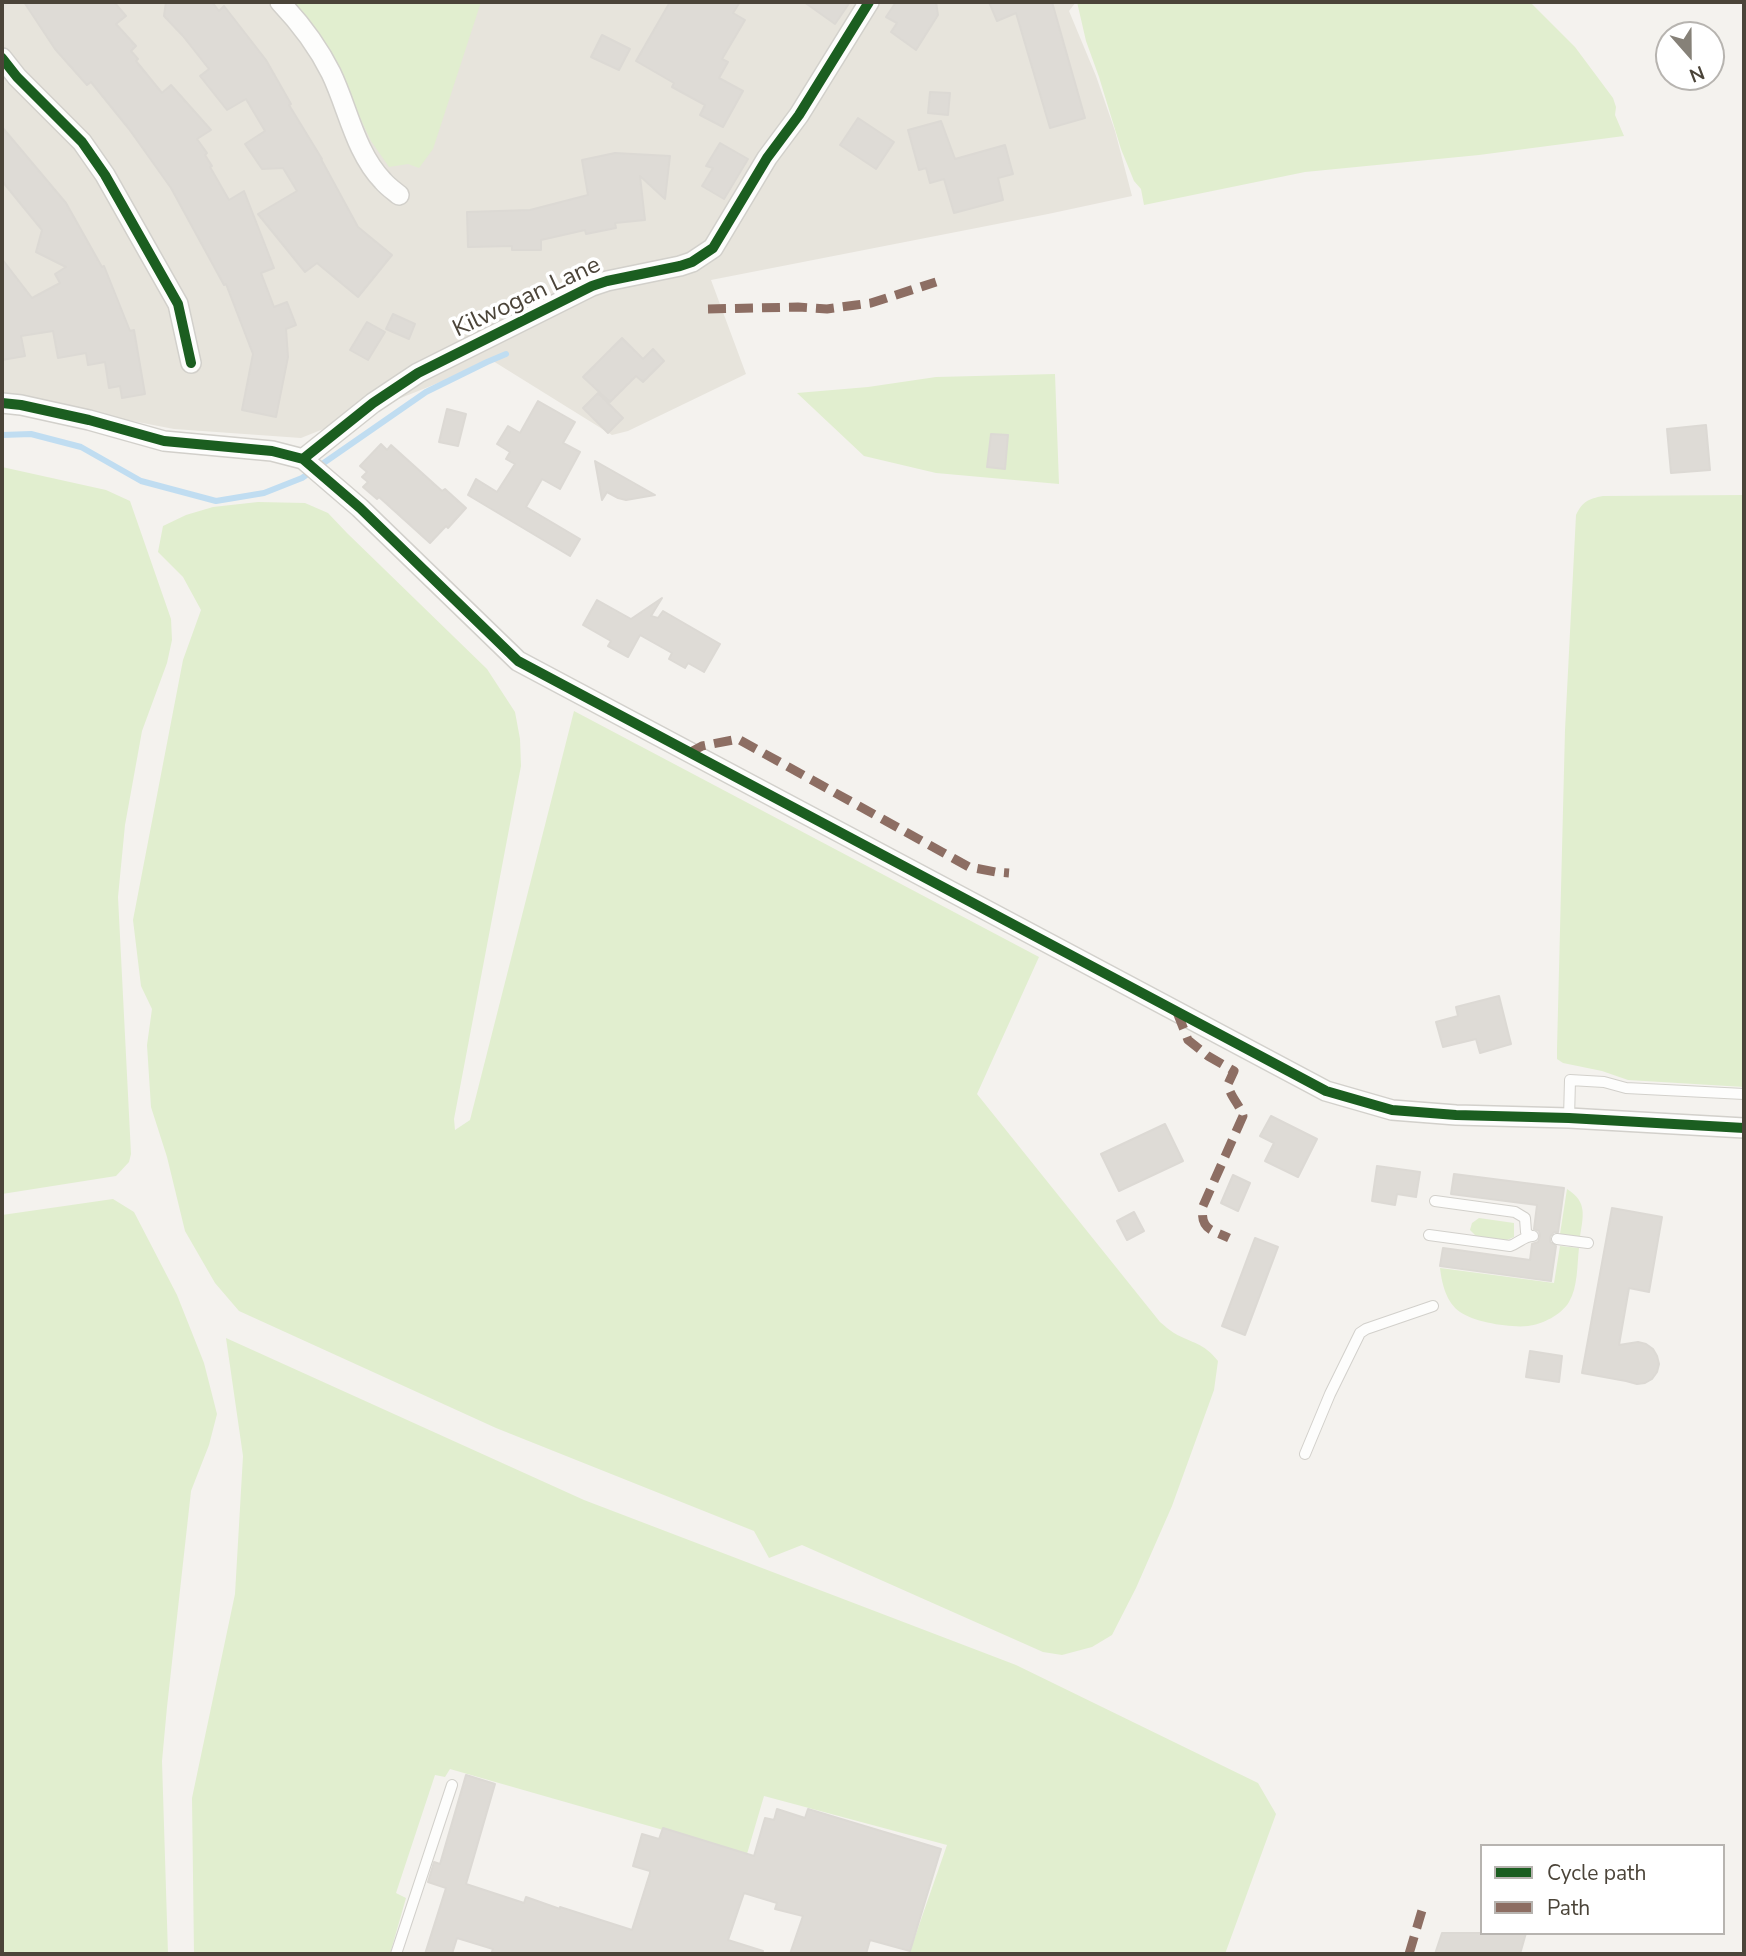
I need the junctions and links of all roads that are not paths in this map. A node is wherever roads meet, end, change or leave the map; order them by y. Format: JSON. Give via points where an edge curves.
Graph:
{"nodes":[{"id":1,"x":280,"y":2,"type":"edge"},
{"id":2,"x":869,"y":2,"type":"edge"},
{"id":3,"x":2,"y":58,"type":"edge"},
{"id":4,"x":399,"y":195,"type":"dead end"},
{"id":5,"x":191,"y":363,"type":"dead end"},
{"id":6,"x":2,"y":403,"type":"edge"},
{"id":7,"x":306,"y":462,"type":"junction"},
{"id":8,"x":1744,"y":1094,"type":"edge"},
{"id":9,"x":1569,"y":1118,"type":"junction"},
{"id":10,"x":1744,"y":1128,"type":"edge"},
{"id":11,"x":1435,"y":1201,"type":"dead end"},
{"id":12,"x":1429,"y":1235,"type":"dead end"},
{"id":13,"x":1557,"y":1240,"type":"dead end"},
{"id":14,"x":1588,"y":1243,"type":"dead end"},
{"id":15,"x":1433,"y":1306,"type":"dead end"},
{"id":16,"x":1305,"y":1454,"type":"dead end"},
{"id":17,"x":452,"y":1785,"type":"dead end"},
{"id":18,"x":396,"y":1954,"type":"edge"}],
"edges":[{"from":1,"to":4,"type":"street","via":[[330,70],[370,165]]},
{"from":2,"to":7,"type":"street","name":"Kilwogan Lane","via":[[713,248],[680,266],[592,286],[418,373],[373,403]]},
{"from":3,"to":5,"type":"street","via":[[82,142],[105,174],[178,304]]},
{"from":6,"to":7,"type":"street","via":[[163,441],[272,451]]},
{"from":7,"to":9,"type":"street","via":[[518,661],[1326,1091],[1392,1110]]},
{"from":8,"to":9,"type":"lane","via":[[1570,1080]]},
{"from":9,"to":10,"type":"street"},
{"from":11,"to":12,"type":"lane","via":[[1515,1212],[1525,1218],[1526,1231],[1532,1236],[1510,1246]]},
{"from":13,"to":14,"type":"lane"},
{"from":15,"to":16,"type":"lane","via":[[1360,1333]]},
{"from":17,"to":18,"type":"lane"}]}
